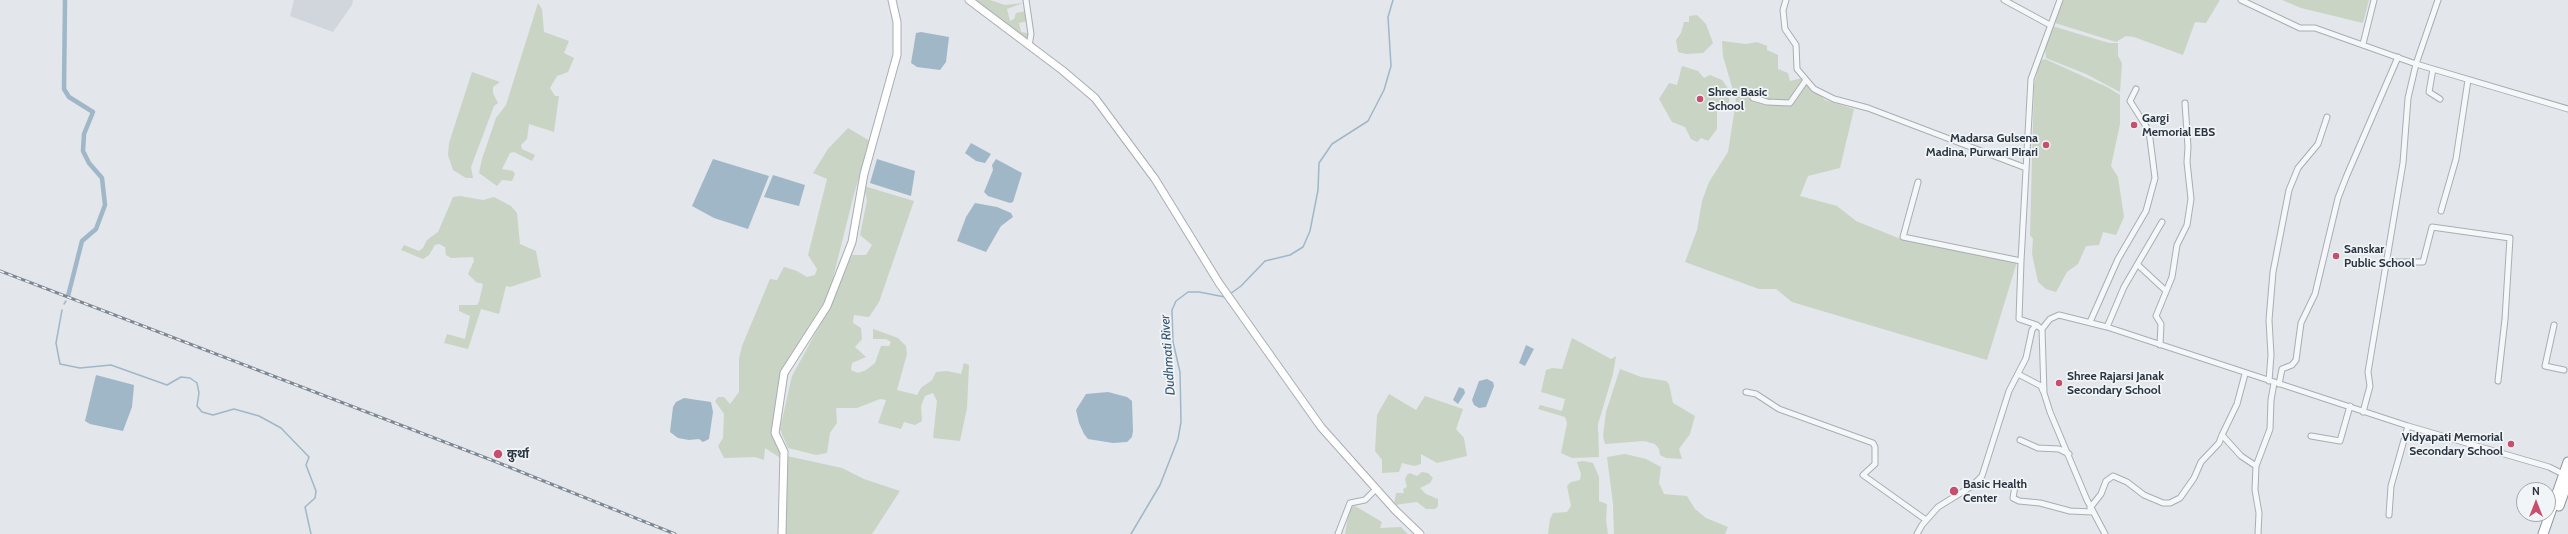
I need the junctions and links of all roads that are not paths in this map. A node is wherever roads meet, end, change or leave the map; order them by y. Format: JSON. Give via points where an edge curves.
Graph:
{"nodes":[{"id":1,"x":892,"y":0,"type":"edge"},
{"id":2,"x":969,"y":0,"type":"edge"},
{"id":3,"x":1026,"y":0,"type":"edge"},
{"id":4,"x":1786,"y":0,"type":"edge"},
{"id":5,"x":2004,"y":0,"type":"edge"},
{"id":6,"x":2060,"y":0,"type":"edge"},
{"id":7,"x":2241,"y":0,"type":"edge"},
{"id":8,"x":2374,"y":0,"type":"edge"},
{"id":9,"x":2438,"y":0,"type":"edge"},
{"id":10,"x":2050,"y":25,"type":"junction"},
{"id":11,"x":2363,"y":44,"type":"junction"},
{"id":12,"x":1029,"y":46,"type":"junction"},
{"id":13,"x":2398,"y":57,"type":"junction"},
{"id":14,"x":2416,"y":64,"type":"junction"},
{"id":15,"x":2433,"y":69,"type":"junction"},
{"id":16,"x":1806,"y":80,"type":"junction"},
{"id":17,"x":2468,"y":80,"type":"junction"},
{"id":18,"x":2136,"y":89,"type":"dead end"},
{"id":19,"x":1753,"y":98,"type":"dead end"},
{"id":20,"x":2440,"y":99,"type":"dead end"},
{"id":21,"x":2185,"y":103,"type":"dead end"},
{"id":22,"x":2568,"y":109,"type":"edge"},
{"id":23,"x":2327,"y":117,"type":"dead end"},
{"id":24,"x":2026,"y":168,"type":"junction"},
{"id":25,"x":1918,"y":182,"type":"dead end"},
{"id":26,"x":2441,"y":211,"type":"dead end"},
{"id":27,"x":2162,"y":222,"type":"dead end"},
{"id":28,"x":2021,"y":261,"type":"junction"},
{"id":29,"x":2386,"y":262,"type":"junction"},
{"id":30,"x":2138,"y":265,"type":"junction"},
{"id":31,"x":2166,"y":291,"type":"junction"},
{"id":32,"x":2090,"y":322,"type":"junction"},
{"id":33,"x":2554,"y":325,"type":"dead end"},
{"id":34,"x":2040,"y":327,"type":"junction"},
{"id":35,"x":2107,"y":327,"type":"junction"},
{"id":36,"x":2160,"y":345,"type":"junction"},
{"id":37,"x":2564,"y":370,"type":"dead end"},
{"id":38,"x":2018,"y":374,"type":"junction"},
{"id":39,"x":2245,"y":374,"type":"junction"},
{"id":40,"x":2498,"y":381,"type":"dead end"},
{"id":41,"x":2274,"y":382,"type":"junction"},
{"id":42,"x":1746,"y":392,"type":"dead end"},
{"id":43,"x":2044,"y":393,"type":"junction"},
{"id":44,"x":2350,"y":406,"type":"junction"},
{"id":45,"x":2364,"y":412,"type":"junction"},
{"id":46,"x":2408,"y":426,"type":"junction"},
{"id":47,"x":2222,"y":436,"type":"junction"},
{"id":48,"x":2311,"y":436,"type":"dead end"},
{"id":49,"x":2020,"y":440,"type":"dead end"},
{"id":50,"x":2069,"y":454,"type":"junction"},
{"id":51,"x":2568,"y":462,"type":"edge"},
{"id":52,"x":2256,"y":466,"type":"junction"},
{"id":53,"x":2566,"y":478,"type":"edge"},
{"id":54,"x":1999,"y":483,"type":"dead end"},
{"id":55,"x":1376,"y":489,"type":"junction"},
{"id":56,"x":2092,"y":510,"type":"junction"},
{"id":57,"x":2389,"y":515,"type":"dead end"},
{"id":58,"x":1926,"y":520,"type":"junction"},
{"id":59,"x":782,"y":534,"type":"edge"},
{"id":60,"x":1338,"y":534,"type":"edge"},
{"id":61,"x":1420,"y":534,"type":"edge"},
{"id":62,"x":1917,"y":534,"type":"edge"},
{"id":63,"x":2105,"y":534,"type":"edge"},
{"id":64,"x":2258,"y":534,"type":"edge"},
{"id":65,"x":2543,"y":534,"type":"edge"},
{"id":66,"x":2549,"y":534,"type":"edge"}],
"edges":[{"from":1,"to":59,"type":"main road","via":[[897,22],[894,70],[864,174],[852,242],[827,306],[784,373],[774,432],[784,452]]},
{"from":2,"to":12,"type":"main road"},
{"from":3,"to":12,"type":"street","via":[[1031,34]]},
{"from":4,"to":16,"type":"street","via":[[1783,10],[1785,29],[1796,45],[1797,69]]},
{"from":5,"to":10,"type":"street"},
{"from":6,"to":10,"type":"street"},
{"from":7,"to":11,"type":"street","via":[[2300,28],[2315,28]]},
{"from":8,"to":11,"type":"street"},
{"from":9,"to":14,"type":"street"},
{"from":10,"to":24,"type":"street","via":[[2031,79]]},
{"from":11,"to":13,"type":"street"},
{"from":12,"to":55,"type":"main road","via":[[1095,98],[1112,118],[1167,197],[1220,283],[1317,421]]},
{"from":13,"to":14,"type":"street"},
{"from":13,"to":41,"type":"street","via":[[2368,122],[2366,134],[2350,165],[2338,198],[2315,294],[2301,323],[2296,360],[2292,365],[2282,369]]},
{"from":14,"to":15,"type":"street"},
{"from":14,"to":29,"type":"street","via":[[2408,98],[2403,163]]},
{"from":15,"to":17,"type":"street"},
{"from":15,"to":20,"type":"street","via":[[2429,92]]},
{"from":16,"to":19,"type":"street","via":[[1790,103],[1767,102]]},
{"from":16,"to":24,"type":"street","via":[[1814,89],[1834,99],[1868,108]]},
{"from":17,"to":22,"type":"street"},
{"from":17,"to":26,"type":"street","via":[[2458,152]]},
{"from":18,"to":32,"type":"street","via":[[2130,101],[2149,131],[2155,178],[2146,211],[2118,260]]},
{"from":21,"to":31,"type":"street","via":[[2191,199],[2187,225],[2177,246],[2172,277]]},
{"from":23,"to":41,"type":"street","via":[[2318,144],[2298,168],[2289,190],[2273,272],[2269,320]]},
{"from":24,"to":28,"type":"street"},
{"from":25,"to":28,"type":"street","via":[[1903,237]]},
{"from":27,"to":30,"type":"street"},
{"from":28,"to":34,"type":"street","via":[[2019,319]]},
{"from":29,"to":40,"type":"street","via":[[2423,262],[2432,228],[2510,238]]},
{"from":29,"to":45,"type":"street","via":[[2368,372],[2370,386]]},
{"from":30,"to":31,"type":"street"},
{"from":30,"to":35,"type":"street","via":[[2124,287]]},
{"from":31,"to":36,"type":"street","via":[[2156,316],[2161,324]]},
{"from":32,"to":34,"type":"street","via":[[2060,316],[2050,318]]},
{"from":32,"to":35,"type":"street"},
{"from":33,"to":37,"type":"street","via":[[2545,366]]},
{"from":34,"to":38,"type":"street","via":[[2032,330],[2026,358]]},
{"from":34,"to":43,"type":"street"},
{"from":35,"to":36,"type":"street"},
{"from":36,"to":39,"type":"street"},
{"from":38,"to":43,"type":"street","via":[[2041,386]]},
{"from":38,"to":58,"type":"street","via":[[2009,391],[1982,476],[1972,486],[1944,503]]},
{"from":39,"to":41,"type":"street"},
{"from":39,"to":47,"type":"street","via":[[2237,404]]},
{"from":41,"to":44,"type":"street"},
{"from":41,"to":52,"type":"street","via":[[2270,429]]},
{"from":42,"to":58,"type":"street","via":[[1756,394],[1779,409],[1873,443],[1874,466],[1863,475]]},
{"from":43,"to":50,"type":"street"},
{"from":44,"to":45,"type":"street"},
{"from":44,"to":48,"type":"street","via":[[2340,440]]},
{"from":45,"to":46,"type":"street"},
{"from":46,"to":53,"type":"street","via":[[2549,467]]},
{"from":46,"to":57,"type":"street","via":[[2391,486]]},
{"from":47,"to":52,"type":"street","via":[[2241,456]]},
{"from":47,"to":56,"type":"street","via":[[2219,443],[2201,462],[2194,478],[2180,498],[2163,503],[2113,476],[2106,481]]},
{"from":49,"to":50,"type":"street","via":[[2038,448],[2059,449]]},
{"from":50,"to":56,"type":"street"},
{"from":51,"to":53,"type":"highway"},
{"from":52,"to":64,"type":"street","via":[[2254,490]]},
{"from":53,"to":65,"type":"highway"},
{"from":53,"to":66,"type":"highway"},
{"from":54,"to":56,"type":"street","via":[[2012,484],[2013,498],[2019,501],[2040,503],[2070,511]]},
{"from":55,"to":60,"type":"street","via":[[1365,500],[1350,503]]},
{"from":55,"to":61,"type":"main road"},
{"from":56,"to":63,"type":"street"},
{"from":58,"to":62,"type":"street"}]}
